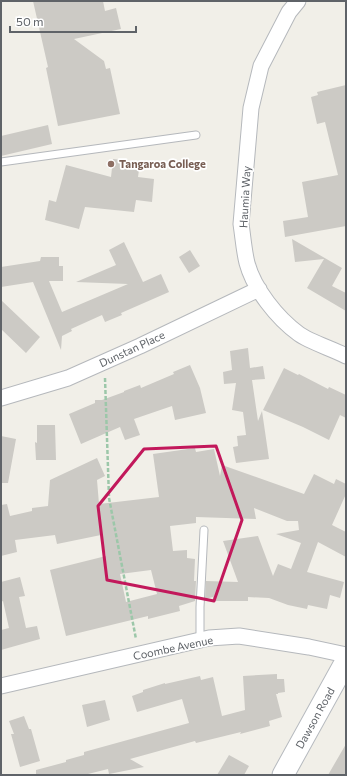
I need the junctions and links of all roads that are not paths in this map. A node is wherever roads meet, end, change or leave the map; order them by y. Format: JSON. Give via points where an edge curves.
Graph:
{"nodes":[{"id":1,"x":298,"y":1,"type":"edge"},
{"id":2,"x":196,"y":135,"type":"dead end"},
{"id":3,"x":1,"y":162,"type":"edge"},
{"id":4,"x":259,"y":289,"type":"junction"},
{"id":5,"x":346,"y":356,"type":"edge"},
{"id":6,"x":1,"y":398,"type":"edge"},
{"id":7,"x":204,"y":530,"type":"dead end"},
{"id":8,"x":200,"y":640,"type":"junction"},
{"id":9,"x":346,"y":655,"type":"edge"},
{"id":10,"x":346,"y":661,"type":"edge"},
{"id":11,"x":1,"y":686,"type":"edge"},
{"id":12,"x":283,"y":775,"type":"edge"}],
"edges":[{"from":1,"to":4,"type":"street","name":"Haumia Way","via":[[289,12],[261,66],[251,108],[241,224],[247,264]]},
{"from":2,"to":3,"type":"lane"},
{"from":4,"to":5,"type":"street","name":"Haumia Way","via":[[276,313],[299,334]]},
{"from":4,"to":6,"type":"street","name":"Dunstan Place","via":[[68,378]]},
{"from":7,"to":8,"type":"lane"},
{"from":8,"to":9,"type":"street","name":"Coombe Avenue","via":[[239,636]]},
{"from":8,"to":11,"type":"street","name":"Coombe Avenue"},
{"from":10,"to":12,"type":"main road","name":"Dawson Road"}]}
